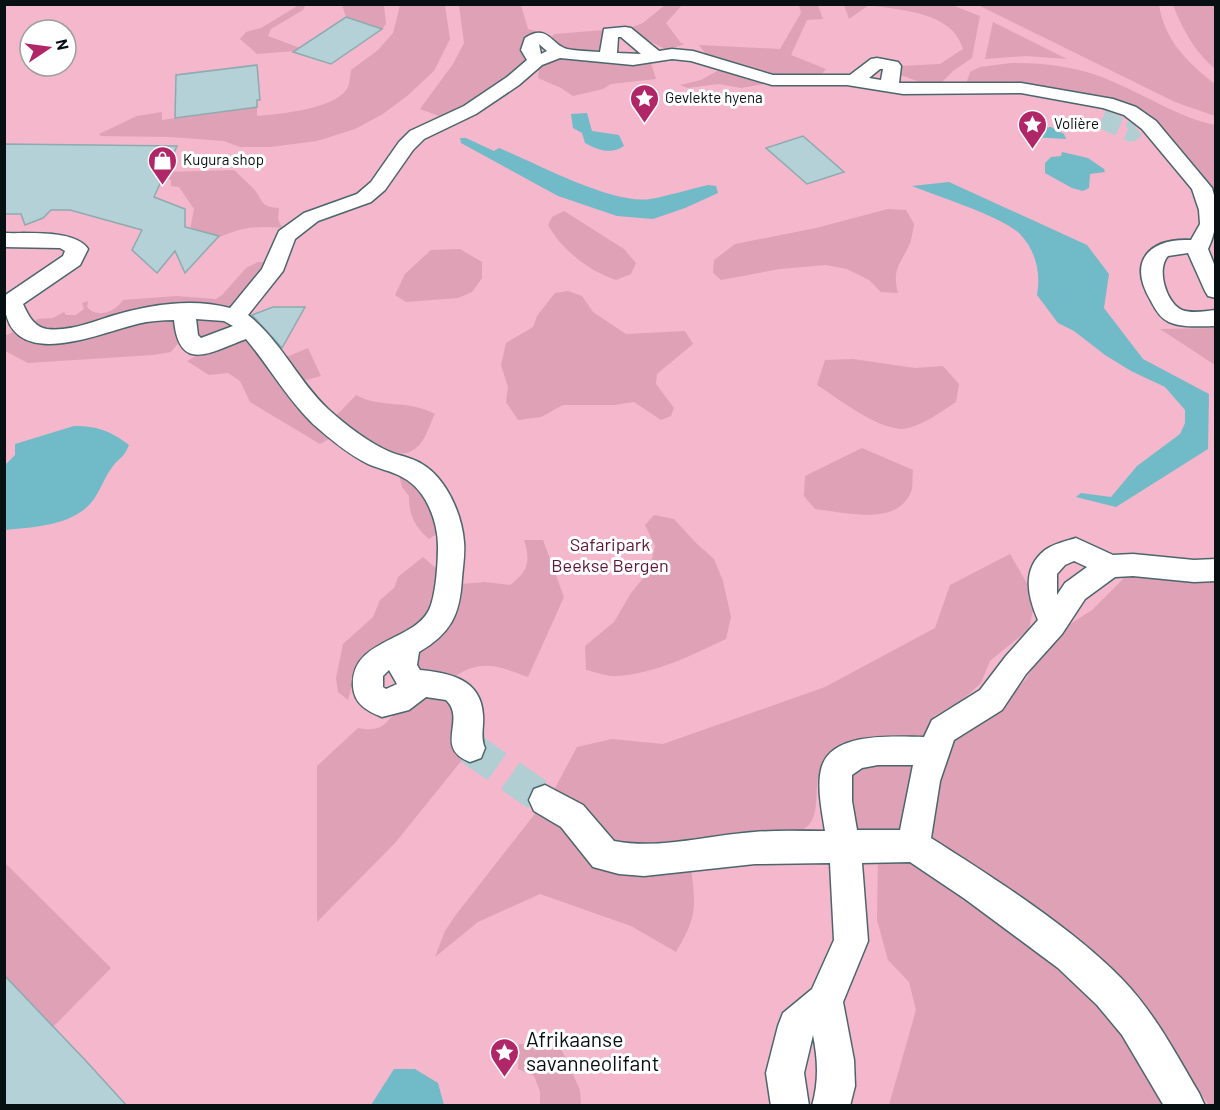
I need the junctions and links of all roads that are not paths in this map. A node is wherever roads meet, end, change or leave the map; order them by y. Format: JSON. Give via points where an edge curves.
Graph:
{"nodes":[{"id":1,"x":656,"y":57,"type":"junction"},
{"id":2,"x":608,"y":58,"type":"junction"},
{"id":3,"x":1065,"y":96,"type":"junction"},
{"id":4,"x":1102,"y":119,"type":"tunnel mouth"},
{"id":5,"x":1213,"y":224,"type":"edge"},
{"id":6,"x":4,"y":240,"type":"edge"},
{"id":7,"x":1198,"y":247,"type":"junction"},
{"id":8,"x":1215,"y":291,"type":"edge"},
{"id":9,"x":184,"y":310,"type":"junction"},
{"id":10,"x":1215,"y":318,"type":"edge"},
{"id":11,"x":242,"y":323,"type":"junction"},
{"id":12,"x":1110,"y":566,"type":"junction"},
{"id":13,"x":1215,"y":570,"type":"edge"},
{"id":14,"x":1053,"y":622,"type":"junction"},
{"id":15,"x":405,"y":645,"type":"junction"},
{"id":16,"x":422,"y":684,"type":"junction"},
{"id":17,"x":470,"y":748,"type":"dead end"},
{"id":18,"x":934,"y":751,"type":"junction"},
{"id":19,"x":545,"y":800,"type":"tunnel mouth"},
{"id":20,"x":914,"y":846,"type":"junction"},
{"id":21,"x":844,"y":848,"type":"junction"},
{"id":22,"x":825,"y":1002,"type":"junction"},
{"id":23,"x":789,"y":1106,"type":"edge"},
{"id":24,"x":831,"y":1106,"type":"edge"},
{"id":25,"x":1186,"y":1106,"type":"edge"}],
"edges":[{"from":1,"to":2,"type":"street"},
{"from":1,"to":2,"type":"street","via":[[626,32],[610,33]]},
{"from":1,"to":3,"type":"street","via":[[693,56],[772,80],[822,79],[943,90],[1021,88]]},
{"from":2,"to":11,"type":"street","via":[[559,53],[536,61],[470,110],[417,135],[364,198],[310,217],[286,236],[272,271]]},
{"from":3,"to":4,"type":"street"},
{"from":3,"to":5,"type":"street","via":[[1130,111],[1202,188]]},
{"from":5,"to":7,"type":"street"},
{"from":6,"to":9,"type":"street","via":[[64,242],[76,249],[72,260],[11,302],[15,318],[40,337],[77,336],[139,316]]},
{"from":7,"to":8,"type":"street"},
{"from":7,"to":10,"type":"street","via":[[1161,251],[1154,259],[1156,293],[1167,310],[1179,317]]},
{"from":9,"to":11,"type":"street"},
{"from":9,"to":11,"type":"street","via":[[187,339],[198,348]]},
{"from":11,"to":15,"type":"street","via":[[311,408],[344,436],[378,457],[416,473],[437,497],[450,534],[443,617],[425,634]]},
{"from":12,"to":13,"type":"street"},
{"from":12,"to":14,"type":"street","via":[[1075,591]]},
{"from":12,"to":14,"type":"street","via":[[1076,549],[1053,558],[1042,574],[1041,595]]},
{"from":14,"to":18,"type":"street","via":[[991,700],[943,730]]},
{"from":15,"to":16,"type":"street","via":[[402,667],[411,682]]},
{"from":15,"to":16,"type":"street","via":[[371,666],[366,677],[369,694],[382,704],[398,700]]},
{"from":16,"to":17,"type":"street","via":[[449,687],[465,699],[470,718],[466,743]]},
{"from":18,"to":20,"type":"street","via":[[924,781]]},
{"from":18,"to":21,"type":"street","via":[[856,754],[837,768],[836,801]]},
{"from":19,"to":21,"type":"street","via":[[572,816],[605,855],[619,858],[644,860],[755,848]]},
{"from":20,"to":21,"type":"street"},
{"from":20,"to":25,"type":"street","via":[[1070,956],[1110,992],[1135,1022]]},
{"from":21,"to":22,"type":"street","via":[[851,940]]},
{"from":22,"to":23,"type":"street","via":[[796,1026],[785,1073]]},
{"from":22,"to":24,"type":"street","via":[[836,1060]]}]}
